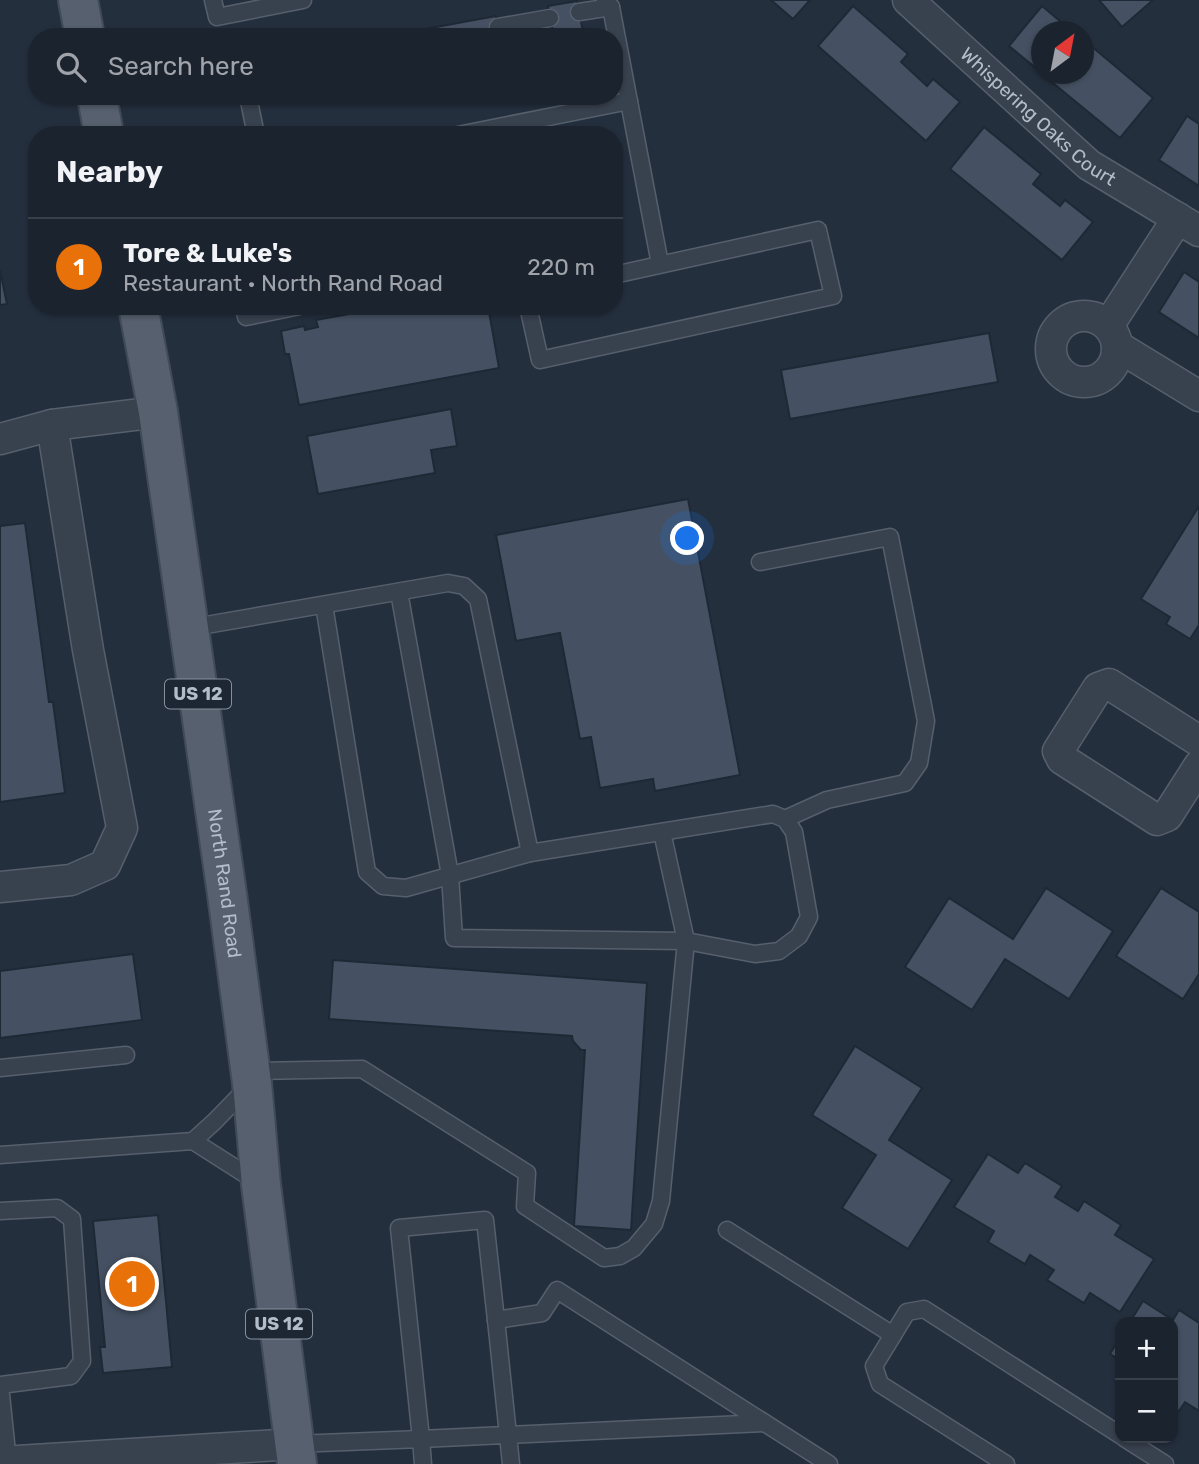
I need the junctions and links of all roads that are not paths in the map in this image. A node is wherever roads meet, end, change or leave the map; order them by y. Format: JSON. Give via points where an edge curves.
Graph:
{"nodes":[{"id":1,"x":78,"y":0,"type":"edge"},
{"id":2,"x":213,"y":0,"type":"edge"},
{"id":3,"x":303,"y":0,"type":"edge"},
{"id":4,"x":908,"y":0,"type":"edge"},
{"id":5,"x":608,"y":3,"type":"edge"},
{"id":6,"x":579,"y":12,"type":"dead end"},
{"id":7,"x":550,"y":18,"type":"dead end"},
{"id":8,"x":498,"y":27,"type":"dead end"},
{"id":9,"x":83,"y":28,"type":"edge"},
{"id":10,"x":613,"y":28,"type":"edge"},
{"id":11,"x":623,"y":74,"type":"edge"},
{"id":12,"x":629,"y":102,"type":"junction"},
{"id":13,"x":623,"y":103,"type":"edge"},
{"id":14,"x":99,"y":105,"type":"edge"},
{"id":15,"x":250,"y":105,"type":"edge"},
{"id":16,"x":613,"y":105,"type":"edge"},
{"id":17,"x":102,"y":126,"type":"edge"},
{"id":18,"x":254,"y":126,"type":"edge"},
{"id":19,"x":504,"y":126,"type":"edge"},
{"id":20,"x":1189,"y":225,"type":"edge"},
{"id":21,"x":660,"y":264,"type":"junction"},
{"id":22,"x":623,"y":273,"type":"edge"},
{"id":23,"x":140,"y":315,"type":"edge"},
{"id":24,"x":530,"y":315,"type":"edge"},
{"id":25,"x":1199,"y":396,"type":"edge"},
{"id":26,"x":158,"y":412,"type":"junction"},
{"id":27,"x":52,"y":425,"type":"junction"},
{"id":28,"x":0,"y":439,"type":"edge"},
{"id":29,"x":760,"y":562,"type":"dead end"},
{"id":30,"x":399,"y":592,"type":"junction"},
{"id":31,"x":324,"y":605,"type":"junction"},
{"id":32,"x":189,"y":628,"type":"junction"},
{"id":33,"x":1199,"y":741,"type":"edge"},
{"id":34,"x":1194,"y":783,"type":"edge"},
{"id":35,"x":785,"y":820,"type":"junction"},
{"id":36,"x":662,"y":832,"type":"junction"},
{"id":37,"x":530,"y":853,"type":"junction"},
{"id":38,"x":450,"y":875,"type":"junction"},
{"id":39,"x":0,"y":887,"type":"edge"},
{"id":40,"x":686,"y":941,"type":"junction"},
{"id":41,"x":126,"y":1055,"type":"dead end"},
{"id":42,"x":0,"y":1068,"type":"edge"},
{"id":43,"x":252,"y":1077,"type":"junction"},
{"id":44,"x":193,"y":1140,"type":"junction"},
{"id":45,"x":0,"y":1155,"type":"edge"},
{"id":46,"x":261,"y":1185,"type":"junction"},
{"id":47,"x":0,"y":1212,"type":"edge"},
{"id":48,"x":727,"y":1230,"type":"dead end"},
{"id":49,"x":496,"y":1320,"type":"junction"},
{"id":50,"x":893,"y":1335,"type":"junction"},
{"id":51,"x":765,"y":1423,"type":"junction"},
{"id":52,"x":1115,"y":1432,"type":"edge"},
{"id":53,"x":508,"y":1435,"type":"junction"},
{"id":54,"x":421,"y":1439,"type":"junction"},
{"id":55,"x":1132,"y":1443,"type":"edge"},
{"id":56,"x":296,"y":1454,"type":"edge"},
{"id":57,"x":4,"y":1462,"type":"edge"},
{"id":58,"x":423,"y":1464,"type":"edge"},
{"id":59,"x":511,"y":1464,"type":"edge"},
{"id":60,"x":829,"y":1464,"type":"edge"},
{"id":61,"x":1006,"y":1464,"type":"edge"},
{"id":62,"x":1165,"y":1464,"type":"edge"}],
"edges":[{"from":1,"to":9,"type":"main road"},
{"from":2,"to":3,"type":"lane","via":[[217,17]]},
{"from":4,"to":20,"type":"street","name":"Whispering Oaks Court","via":[[1089,165]]},
{"from":5,"to":6,"type":"lane"},
{"from":5,"to":10,"type":"lane"},
{"from":7,"to":8,"type":"lane"},
{"from":11,"to":12,"type":"lane"},
{"from":12,"to":13,"type":"lane"},
{"from":12,"to":21,"type":"lane"},
{"from":14,"to":17,"type":"main road"},
{"from":15,"to":18,"type":"lane"},
{"from":16,"to":19,"type":"lane"},
{"from":20,"to":25,"type":"street","name":"Whispering Oaks Court","via":[[1113,336]]},
{"from":21,"to":22,"type":"lane"},
{"from":21,"to":24,"type":"lane","via":[[818,230],[833,296],[540,359]]},
{"from":23,"to":26,"type":"main road","name":"North Rand Road","number":"US 12"},
{"from":26,"to":27,"type":"street"},
{"from":26,"to":32,"type":"main road","name":"North Rand Road","number":"US 12"},
{"from":27,"to":28,"type":"street"},
{"from":27,"to":39,"type":"street","via":[[122,828],[105,865],[72,880]]},
{"from":29,"to":35,"type":"lane","via":[[890,537],[926,721],[919,763],[905,783],[827,800]]},
{"from":30,"to":31,"type":"lane"},
{"from":30,"to":37,"type":"lane","via":[[448,583],[464,586],[478,599]]},
{"from":30,"to":38,"type":"lane"},
{"from":31,"to":32,"type":"lane"},
{"from":31,"to":38,"type":"lane","via":[[368,872],[383,886],[406,887]]},
{"from":32,"to":43,"type":"main road","name":"North Rand Road","number":"US 12"},
{"from":33,"to":34,"type":"street","via":[[1110,684],[1098,688],[1058,751],[1062,760],[1157,820],[1167,816]]},
{"from":35,"to":36,"type":"lane","via":[[773,814]]},
{"from":35,"to":40,"type":"lane","via":[[794,832],[809,917],[799,936],[779,951],[755,954]]},
{"from":36,"to":37,"type":"lane"},
{"from":36,"to":40,"type":"lane"},
{"from":37,"to":38,"type":"lane"},
{"from":38,"to":40,"type":"lane","via":[[454,938]]},
{"from":40,"to":43,"type":"lane","via":[[661,1201],[654,1224],[634,1248],[620,1256],[604,1258],[525,1206],[527,1173],[362,1069]]},
{"from":41,"to":42,"type":"lane"},
{"from":43,"to":44,"type":"lane"},
{"from":43,"to":46,"type":"main road","name":"North Rand Road","number":"US 12"},
{"from":44,"to":45,"type":"lane"},
{"from":44,"to":46,"type":"lane"},
{"from":46,"to":56,"type":"main road","name":"North Rand Road","number":"US 12"},
{"from":47,"to":57,"type":"lane","via":[[57,1208],[72,1219],[82,1361],[71,1376],[0,1385]]},
{"from":48,"to":50,"type":"lane"},
{"from":49,"to":51,"type":"lane","via":[[542,1313],[556,1290]]},
{"from":49,"to":53,"type":"lane"},
{"from":49,"to":54,"type":"lane","via":[[485,1220],[399,1228]]},
{"from":50,"to":52,"type":"lane","via":[[907,1312],[924,1309]]},
{"from":50,"to":61,"type":"lane","via":[[874,1366],[880,1384]]},
{"from":51,"to":53,"type":"lane"},
{"from":51,"to":60,"type":"lane"},
{"from":53,"to":54,"type":"lane"},
{"from":53,"to":59,"type":"lane"},
{"from":54,"to":56,"type":"lane"},
{"from":54,"to":58,"type":"lane"},
{"from":55,"to":62,"type":"lane"},
{"from":56,"to":57,"type":"street"}]}
